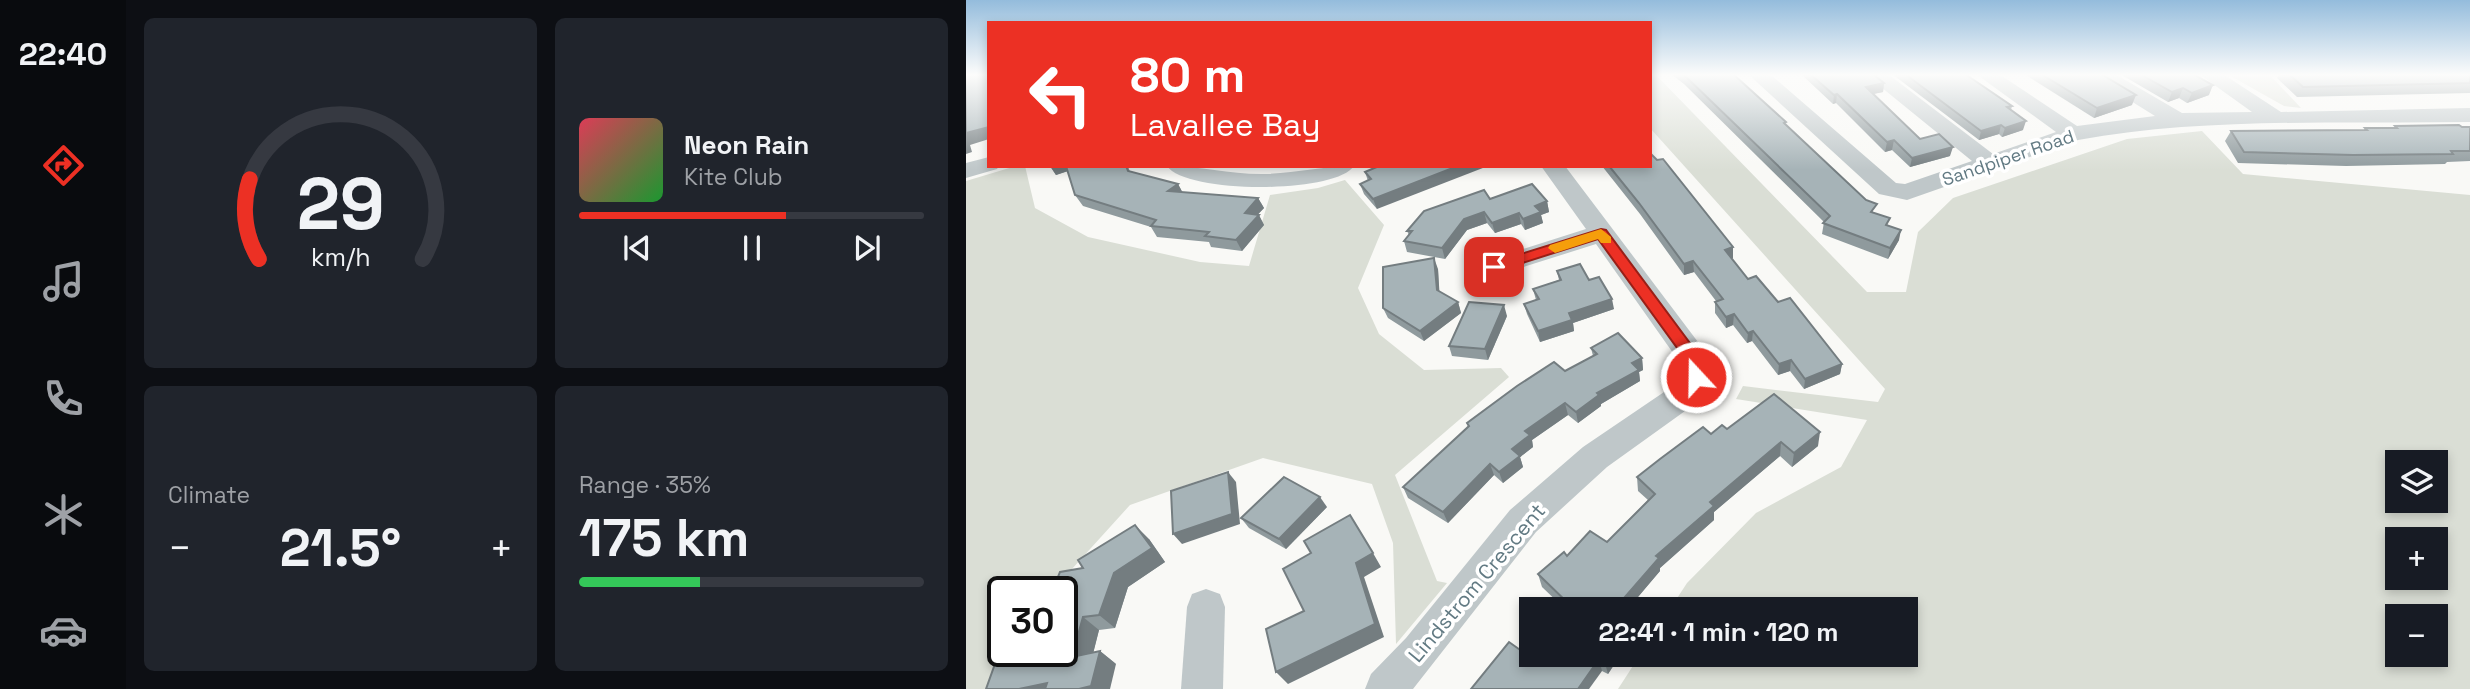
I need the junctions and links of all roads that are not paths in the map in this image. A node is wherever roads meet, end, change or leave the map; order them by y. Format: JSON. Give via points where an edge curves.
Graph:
{"nodes":[{"id":1,"x":1794,"y":106,"type":"edge"},
{"id":2,"x":1916,"y":106,"type":"edge"},
{"id":3,"x":2033,"y":106,"type":"edge"},
{"id":4,"x":2155,"y":106,"type":"edge"},
{"id":5,"x":2258,"y":106,"type":"edge"},
{"id":6,"x":2470,"y":115,"type":"edge"},
{"id":7,"x":2274,"y":117,"type":"junction"},
{"id":8,"x":2178,"y":120,"type":"junction"},
{"id":9,"x":2073,"y":134,"type":"junction"},
{"id":10,"x":1991,"y":164,"type":"junction"},
{"id":11,"x":987,"y":165,"type":"edge"},
{"id":12,"x":1187,"y":168,"type":"edge"},
{"id":13,"x":1335,"y":168,"type":"edge"},
{"id":14,"x":1554,"y":168,"type":"edge"},
{"id":15,"x":966,"y":171,"type":"edge"},
{"id":16,"x":1601,"y":233,"type":"junction"},
{"id":17,"x":1494,"y":267,"type":"dead end"},
{"id":18,"x":1206,"y":607,"type":"dead end"},
{"id":19,"x":1202,"y":689,"type":"edge"},
{"id":20,"x":1386,"y":689,"type":"edge"}],
"edges":[{"from":1,"to":10,"type":"street","name":"Sandpiper Road","via":[[1888,189],[1907,192]]},
{"from":2,"to":10,"type":"street"},
{"from":3,"to":9,"type":"street"},
{"from":4,"to":8,"type":"street"},
{"from":5,"to":7,"type":"street"},
{"from":6,"to":7,"type":"street","name":"Sandpiper Road"},
{"from":7,"to":8,"type":"street","name":"Sandpiper Road"},
{"from":8,"to":9,"type":"street","name":"Sandpiper Road"},
{"from":9,"to":10,"type":"street","name":"Sandpiper Road"},
{"from":11,"to":15,"type":"street"},
{"from":12,"to":13,"type":"street","via":[[1240,181],[1271,181]]},
{"from":14,"to":16,"type":"street","name":"Lindstrom Crescent"},
{"from":16,"to":17,"type":"street"},
{"from":16,"to":20,"type":"street","name":"Lindstrom Crescent","via":[[1693,358],[1696,377],[1681,397],[1595,457],[1523,522]]},
{"from":18,"to":19,"type":"street"}]}
